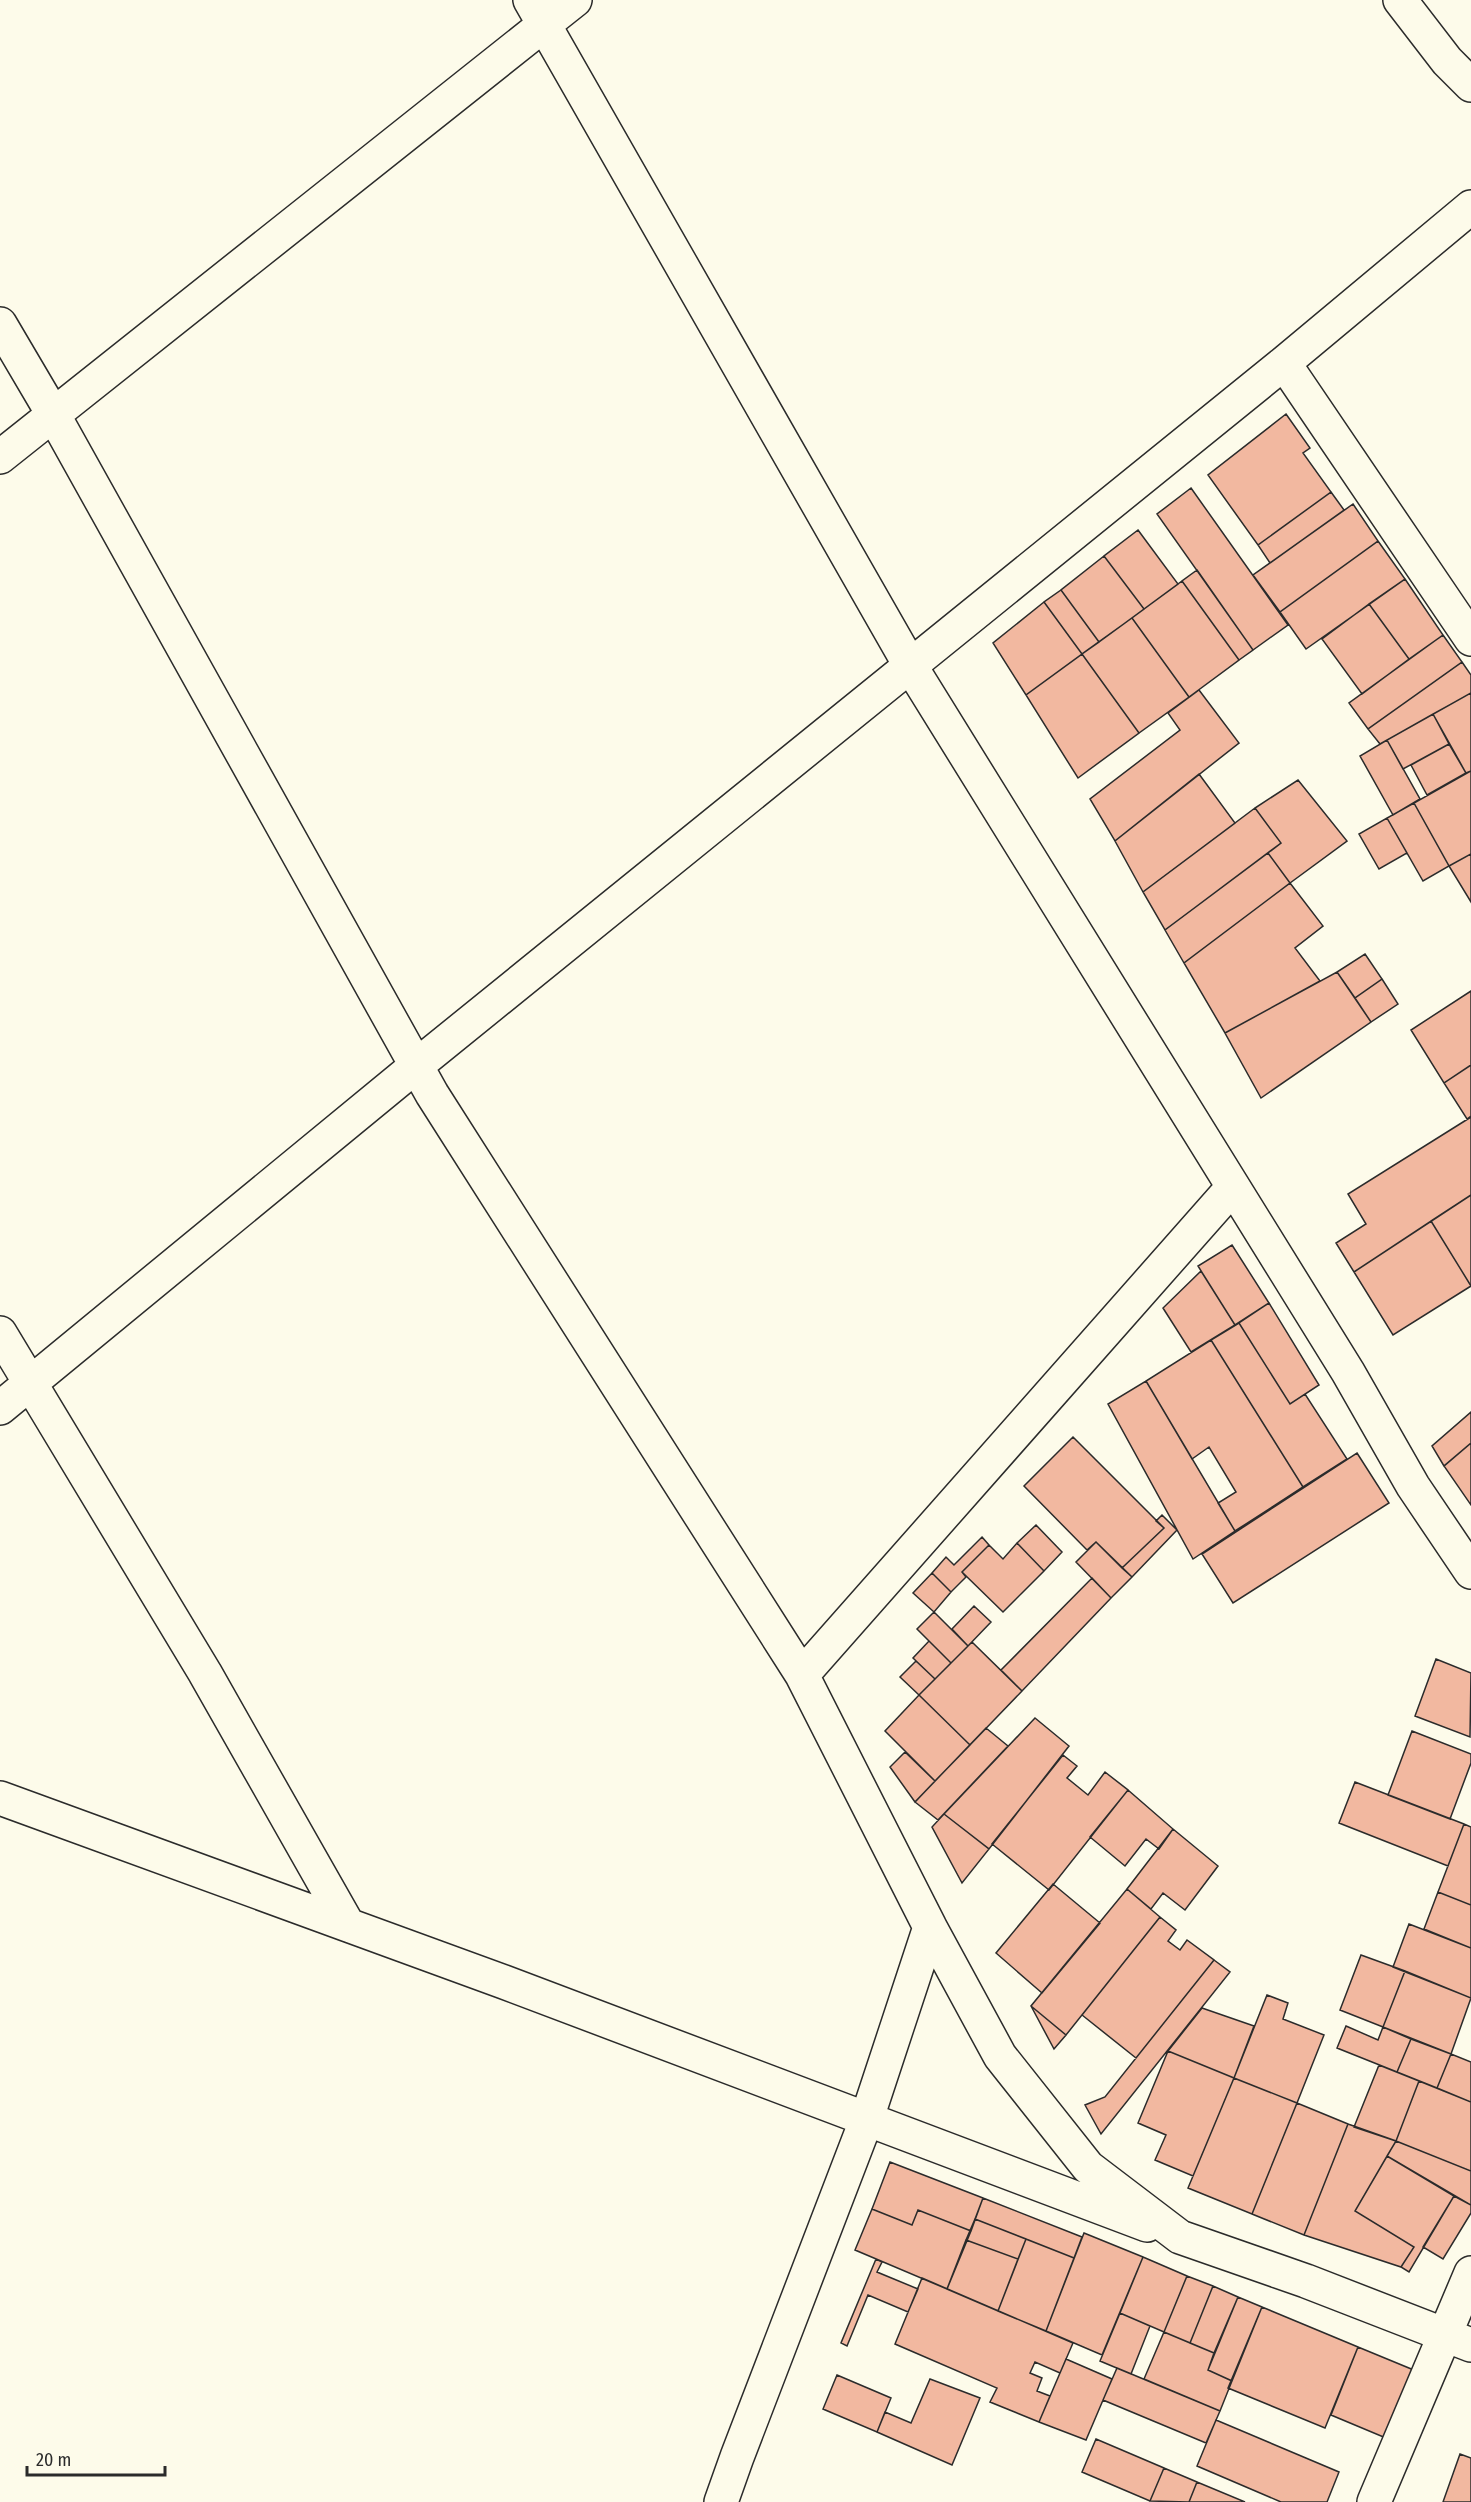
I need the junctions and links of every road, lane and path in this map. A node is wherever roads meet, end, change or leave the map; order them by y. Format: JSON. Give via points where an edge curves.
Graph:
{"nodes":[{"id":1,"x":575,"y":0,"type":"edge"},
{"id":2,"x":1400,"y":0,"type":"edge"},
{"id":3,"x":537,"y":13,"type":"edge"},
{"id":4,"x":1471,"y":85,"type":"edge"},
{"id":5,"x":1471,"y":207,"type":"edge"},
{"id":6,"x":0,"y":324,"type":"edge"},
{"id":7,"x":1284,"y":363,"type":"junction"},
{"id":8,"x":53,"y":414,"type":"junction"},
{"id":9,"x":0,"y":457,"type":"edge"},
{"id":10,"x":1471,"y":639,"type":"edge"},
{"id":11,"x":911,"y":667,"type":"junction"},
{"id":12,"x":416,"y":1066,"type":"junction"},
{"id":13,"x":1233,"y":1187,"type":"junction"},
{"id":14,"x":0,"y":1333,"type":"edge"},
{"id":15,"x":29,"y":1384,"type":"junction"},
{"id":16,"x":0,"y":1408,"type":"edge"},
{"id":17,"x":1471,"y":1572,"type":"edge"},
{"id":18,"x":802,"y":1675,"type":"junction"},
{"id":19,"x":0,"y":1798,"type":"edge"},
{"id":20,"x":348,"y":1925,"type":"junction"},
{"id":21,"x":930,"y":1927,"type":"junction"},
{"id":22,"x":866,"y":2121,"type":"junction"},
{"id":23,"x":1180,"y":2237,"type":"junction"},
{"id":24,"x":1471,"y":2273,"type":"edge"},
{"id":25,"x":1457,"y":2339,"type":"edge"},
{"id":26,"x":722,"y":2502,"type":"edge"},
{"id":27,"x":1374,"y":2502,"type":"edge"}],
"edges":[{"from":1,"to":3,"type":"street"},
{"from":2,"to":4,"type":"street","via":[[1447,61]]},
{"from":3,"to":8,"type":"street"},
{"from":3,"to":11,"type":"street"},
{"from":5,"to":7,"type":"street"},
{"from":6,"to":8,"type":"street"},
{"from":7,"to":10,"type":"street"},
{"from":7,"to":11,"type":"street"},
{"from":8,"to":9,"type":"street"},
{"from":8,"to":12,"type":"street"},
{"from":11,"to":12,"type":"street"},
{"from":11,"to":13,"type":"street"},
{"from":12,"to":15,"type":"street"},
{"from":12,"to":18,"type":"street"},
{"from":13,"to":17,"type":"street","via":[[1348,1372],[1413,1486]]},
{"from":13,"to":18,"type":"street"},
{"from":14,"to":15,"type":"street"},
{"from":15,"to":16,"type":"street"},
{"from":15,"to":20,"type":"street","via":[[205,1673]]},
{"from":18,"to":21,"type":"street"},
{"from":19,"to":20,"type":"street"},
{"from":20,"to":22,"type":"street"},
{"from":21,"to":22,"type":"street"},
{"from":21,"to":23,"type":"street","via":[[1000,2056],[1088,2168]]},
{"from":22,"to":23,"type":"street"},
{"from":22,"to":26,"type":"street"},
{"from":23,"to":25,"type":"street"},
{"from":24,"to":25,"type":"street"},
{"from":25,"to":27,"type":"street"}]}
